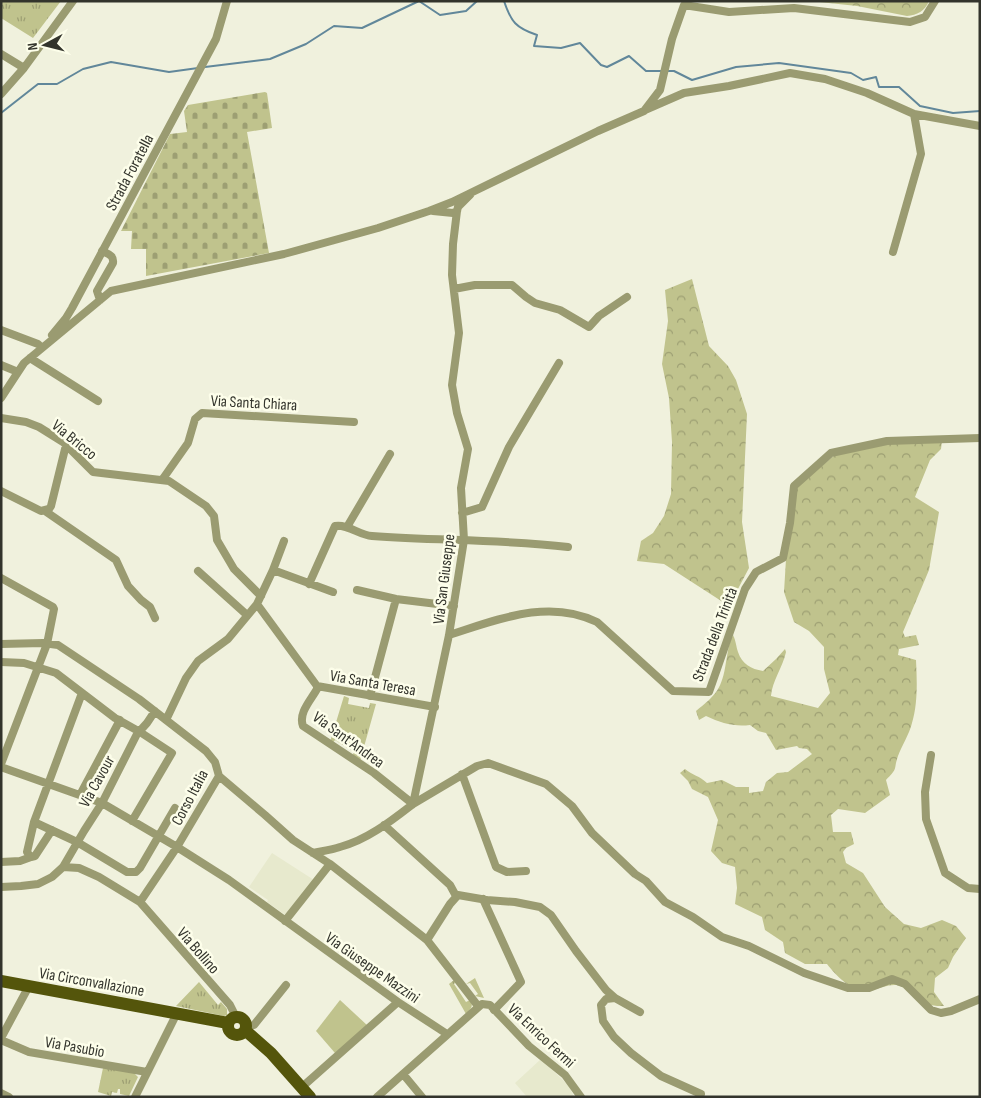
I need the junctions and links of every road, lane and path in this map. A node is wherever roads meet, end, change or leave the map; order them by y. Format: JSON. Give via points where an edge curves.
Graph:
{"nodes":[{"id":1,"x":73,"y":1,"type":"edge"},
{"id":2,"x":227,"y":1,"type":"edge"},
{"id":3,"x":935,"y":1,"type":"edge"},
{"id":4,"x":1,"y":54,"type":"edge"},
{"id":5,"x":24,"y":68,"type":"junction"},
{"id":6,"x":1,"y":94,"type":"edge"},
{"id":7,"x":644,"y":111,"type":"junction"},
{"id":8,"x":914,"y":114,"type":"junction"},
{"id":9,"x":980,"y":126,"type":"edge"},
{"id":10,"x":453,"y":208,"type":"junction"},
{"id":11,"x":102,"y":251,"type":"junction"},
{"id":12,"x":894,"y":252,"type":"dead end"},
{"id":13,"x":454,"y":289,"type":"junction"},
{"id":14,"x":627,"y":297,"type":"dead end"},
{"id":15,"x":100,"y":300,"type":"junction"},
{"id":16,"x":72,"y":308,"type":"junction"},
{"id":17,"x":87,"y":311,"type":"junction"},
{"id":18,"x":66,"y":318,"type":"junction"},
{"id":19,"x":77,"y":319,"type":"junction"},
{"id":20,"x":1,"y":330,"type":"edge"},
{"id":21,"x":42,"y":348,"type":"junction"},
{"id":22,"x":30,"y":358,"type":"junction"},
{"id":23,"x":559,"y":364,"type":"dead end"},
{"id":24,"x":1,"y":365,"type":"edge"},
{"id":25,"x":18,"y":372,"type":"junction"},
{"id":26,"x":1,"y":398,"type":"edge"},
{"id":27,"x":98,"y":401,"type":"dead end"},
{"id":28,"x":1,"y":418,"type":"edge"},
{"id":29,"x":354,"y":422,"type":"dead end"},
{"id":30,"x":980,"y":438,"type":"edge"},
{"id":31,"x":66,"y":445,"type":"junction"},
{"id":32,"x":390,"y":454,"type":"dead end"},
{"id":33,"x":162,"y":480,"type":"junction"},
{"id":34,"x":1,"y":491,"type":"edge"},
{"id":35,"x":45,"y":511,"type":"junction"},
{"id":36,"x":462,"y":513,"type":"junction"},
{"id":37,"x":347,"y":527,"type":"junction"},
{"id":38,"x":464,"y":540,"type":"junction"},
{"id":39,"x":284,"y":541,"type":"dead end"},
{"id":40,"x":568,"y":547,"type":"dead end"},
{"id":41,"x":273,"y":570,"type":"junction"},
{"id":42,"x":198,"y":571,"type":"dead end"},
{"id":43,"x":1,"y":578,"type":"edge"},
{"id":44,"x":309,"y":584,"type":"junction"},
{"id":45,"x":357,"y":590,"type":"dead end"},
{"id":46,"x":333,"y":592,"type":"dead end"},
{"id":47,"x":396,"y":598,"type":"junction"},
{"id":48,"x":259,"y":600,"type":"junction"},
{"id":49,"x":454,"y":606,"type":"junction"},
{"id":50,"x":248,"y":615,"type":"junction"},
{"id":51,"x":155,"y":618,"type":"dead end"},
{"id":52,"x":449,"y":635,"type":"junction"},
{"id":53,"x":1,"y":644,"type":"edge"},
{"id":54,"x":47,"y":644,"type":"junction"},
{"id":55,"x":1,"y":662,"type":"edge"},
{"id":56,"x":38,"y":668,"type":"junction"},
{"id":57,"x":317,"y":686,"type":"junction"},
{"id":58,"x":82,"y":693,"type":"junction"},
{"id":59,"x":370,"y":696,"type":"junction"},
{"id":60,"x":435,"y":707,"type":"junction"},
{"id":61,"x":155,"y":711,"type":"junction"},
{"id":62,"x":120,"y":720,"type":"junction"},
{"id":63,"x":166,"y":720,"type":"junction"},
{"id":64,"x":140,"y":732,"type":"junction"},
{"id":65,"x":931,"y":755,"type":"dead end"},
{"id":66,"x":1,"y":765,"type":"edge"},
{"id":67,"x":462,"y":774,"type":"junction"},
{"id":68,"x":219,"y":776,"type":"junction"},
{"id":69,"x":48,"y":784,"type":"junction"},
{"id":70,"x":80,"y":795,"type":"junction"},
{"id":71,"x":102,"y":803,"type":"junction"},
{"id":72,"x":412,"y":804,"type":"junction"},
{"id":73,"x":175,"y":808,"type":"dead end"},
{"id":74,"x":132,"y":821,"type":"junction"},
{"id":75,"x":34,"y":822,"type":"junction"},
{"id":76,"x":384,"y":826,"type":"junction"},
{"id":77,"x":52,"y":830,"type":"junction"},
{"id":78,"x":160,"y":837,"type":"junction"},
{"id":79,"x":77,"y":842,"type":"junction"},
{"id":80,"x":177,"y":847,"type":"junction"},
{"id":81,"x":313,"y":853,"type":"junction"},
{"id":82,"x":31,"y":857,"type":"junction"},
{"id":83,"x":1,"y":862,"type":"edge"},
{"id":84,"x":330,"y":864,"type":"junction"},
{"id":85,"x":64,"y":867,"type":"junction"},
{"id":86,"x":526,"y":872,"type":"dead end"},
{"id":87,"x":1,"y":887,"type":"edge"},
{"id":88,"x":980,"y":889,"type":"edge"},
{"id":89,"x":456,"y":896,"type":"junction"},
{"id":90,"x":483,"y":899,"type":"junction"},
{"id":91,"x":140,"y":902,"type":"junction"},
{"id":92,"x":285,"y":921,"type":"junction"},
{"id":93,"x":427,"y":940,"type":"junction"},
{"id":94,"x":1,"y":982,"type":"edge"},
{"id":95,"x":286,"y":985,"type":"dead end"},
{"id":96,"x":29,"y":986,"type":"junction"},
{"id":97,"x":615,"y":998,"type":"junction"},
{"id":98,"x":980,"y":998,"type":"edge"},
{"id":99,"x":398,"y":1002,"type":"junction"},
{"id":100,"x":478,"y":1006,"type":"junction"},
{"id":101,"x":494,"y":1010,"type":"junction"},
{"id":102,"x":640,"y":1012,"type":"dead end"},
{"id":103,"x":177,"y":1013,"type":"junction"},
{"id":104,"x":232,"y":1020,"type":"junction"},
{"id":105,"x":246,"y":1029,"type":"junction"},
{"id":106,"x":447,"y":1034,"type":"junction"},
{"id":107,"x":1,"y":1040,"type":"edge"},
{"id":108,"x":147,"y":1072,"type":"junction"},
{"id":109,"x":403,"y":1074,"type":"junction"},
{"id":110,"x":306,"y":1092,"type":"edge"},
{"id":111,"x":1,"y":1093,"type":"edge"},
{"id":112,"x":9,"y":1097,"type":"edge"},
{"id":113,"x":135,"y":1097,"type":"edge"},
{"id":114,"x":377,"y":1097,"type":"edge"},
{"id":115,"x":422,"y":1097,"type":"edge"},
{"id":116,"x":580,"y":1097,"type":"edge"},
{"id":117,"x":700,"y":1097,"type":"edge"}],
"edges":[{"from":1,"to":5,"type":"street"},
{"from":2,"to":11,"type":"street","name":"Strada Foratella","via":[[216,39]]},
{"from":3,"to":7,"type":"street","via":[[925,17],[910,22],[794,8],[729,12],[684,5],[660,90]]},
{"from":4,"to":5,"type":"street"},
{"from":5,"to":6,"type":"street"},
{"from":7,"to":8,"type":"street","via":[[684,93],[790,73],[825,79],[867,92]]},
{"from":7,"to":10,"type":"street","via":[[472,192]]},
{"from":8,"to":9,"type":"street"},
{"from":8,"to":12,"type":"street","via":[[921,154]]},
{"from":10,"to":13,"type":"street","name":"Via San Giuseppe"},
{"from":10,"to":15,"type":"street","via":[[429,211],[284,254],[112,291]]},
{"from":11,"to":15,"type":"street","via":[[114,259],[97,291]]},
{"from":11,"to":16,"type":"street","name":"Strada Foratella"},
{"from":13,"to":14,"type":"street","via":[[475,285],[512,285],[535,303],[560,310],[589,327]]},
{"from":13,"to":36,"type":"street","name":"Via San Giuseppe","via":[[458,333],[452,385],[468,449],[461,488]]},
{"from":15,"to":17,"type":"street"},
{"from":16,"to":17,"type":"street"},
{"from":16,"to":18,"type":"street","name":"Strada Foratella"},
{"from":17,"to":19,"type":"street"},
{"from":18,"to":19,"type":"street"},
{"from":18,"to":21,"type":"street","name":"Strada Foratella"},
{"from":19,"to":21,"type":"street"},
{"from":20,"to":21,"type":"street"},
{"from":21,"to":22,"type":"street"},
{"from":22,"to":25,"type":"street"},
{"from":22,"to":27,"type":"street"},
{"from":23,"to":36,"type":"street","via":[[509,447],[482,508]]},
{"from":24,"to":25,"type":"street"},
{"from":25,"to":26,"type":"street"},
{"from":28,"to":31,"type":"street","name":"Via Bricco","via":[[39,427]]},
{"from":29,"to":33,"type":"street","name":"Via Santa Chiara","via":[[202,413],[195,419],[188,443]]},
{"from":30,"to":52,"type":"street","name":"Strada della Trinità","via":[[887,441],[831,453],[794,486],[783,558],[756,572],[745,589],[709,692],[673,691],[597,622],[583,615],[534,611]]},
{"from":31,"to":33,"type":"street","name":"Via Bricco","via":[[93,472]]},
{"from":31,"to":35,"type":"street","via":[[51,506]]},
{"from":32,"to":37,"type":"street"},
{"from":33,"to":48,"type":"street","name":"Via Santa Teresa","via":[[169,481],[206,506],[214,516],[217,540],[234,569]]},
{"from":34,"to":35,"type":"street"},
{"from":35,"to":51,"type":"street","via":[[116,560],[128,586],[150,606]]},
{"from":36,"to":38,"type":"street","name":"Via San Giuseppe"},
{"from":37,"to":38,"type":"street","via":[[368,535]]},
{"from":37,"to":44,"type":"street","via":[[335,526]]},
{"from":38,"to":40,"type":"street"},
{"from":38,"to":49,"type":"street","name":"Via San Giuseppe"},
{"from":39,"to":41,"type":"street"},
{"from":41,"to":44,"type":"street"},
{"from":41,"to":48,"type":"street"},
{"from":42,"to":50,"type":"street"},
{"from":43,"to":54,"type":"street","via":[[53,607]]},
{"from":44,"to":46,"type":"street"},
{"from":45,"to":47,"type":"street"},
{"from":47,"to":49,"type":"street"},
{"from":47,"to":59,"type":"street"},
{"from":48,"to":50,"type":"street"},
{"from":48,"to":57,"type":"street","name":"Via Santa Teresa"},
{"from":49,"to":52,"type":"street","name":"Via San Giuseppe"},
{"from":50,"to":63,"type":"street","via":[[228,639],[198,661]]},
{"from":52,"to":60,"type":"street","name":"Via San Giuseppe"},
{"from":53,"to":54,"type":"street","name":"Corso Italia"},
{"from":54,"to":56,"type":"street"},
{"from":54,"to":61,"type":"street","name":"Corso Italia","via":[[58,646]]},
{"from":55,"to":56,"type":"street","via":[[24,663]]},
{"from":56,"to":58,"type":"street","via":[[56,673]]},
{"from":56,"to":66,"type":"street"},
{"from":57,"to":59,"type":"street","name":"Via Santa Teresa"},
{"from":57,"to":72,"type":"street","name":"Via Sant'Andrea","via":[[302,715],[303,726],[374,773]]},
{"from":58,"to":62,"type":"street"},
{"from":58,"to":69,"type":"street"},
{"from":59,"to":60,"type":"street","name":"Via Santa Teresa"},
{"from":60,"to":72,"type":"street","name":"Via San Giuseppe"},
{"from":61,"to":63,"type":"street","name":"Corso Italia"},
{"from":61,"to":64,"type":"street","name":"Via Cavour"},
{"from":62,"to":64,"type":"street"},
{"from":62,"to":70,"type":"street"},
{"from":63,"to":68,"type":"street","name":"Corso Italia","via":[[206,751],[215,762]]},
{"from":64,"to":71,"type":"street","name":"Via Cavour"},
{"from":64,"to":74,"type":"street","via":[[172,753]]},
{"from":65,"to":88,"type":"street","via":[[925,792],[926,819],[945,873],[968,888]]},
{"from":66,"to":69,"type":"street"},
{"from":67,"to":72,"type":"street"},
{"from":67,"to":86,"type":"street","via":[[496,867],[507,872]]},
{"from":67,"to":98,"type":"street","via":[[488,763],[546,784],[572,806],[592,833],[671,907],[722,937],[749,946],[804,973],[848,988],[869,988],[892,980],[905,984],[931,1010],[941,1013]]},
{"from":68,"to":80,"type":"street","name":"Corso Italia"},
{"from":68,"to":81,"type":"street","via":[[293,840]]},
{"from":69,"to":70,"type":"street"},
{"from":69,"to":75,"type":"street"},
{"from":70,"to":71,"type":"street"},
{"from":71,"to":74,"type":"street"},
{"from":71,"to":79,"type":"street","name":"Via Cavour"},
{"from":72,"to":76,"type":"street"},
{"from":73,"to":78,"type":"street"},
{"from":74,"to":78,"type":"street"},
{"from":75,"to":77,"type":"street"},
{"from":75,"to":82,"type":"street","via":[[27,852]]},
{"from":76,"to":81,"type":"street","via":[[356,841]]},
{"from":76,"to":89,"type":"street","via":[[450,885]]},
{"from":77,"to":79,"type":"street"},
{"from":77,"to":82,"type":"street","via":[[35,856]]},
{"from":78,"to":79,"type":"street","via":[[140,868],[132,873]]},
{"from":78,"to":80,"type":"street"},
{"from":79,"to":85,"type":"street","name":"Via Cavour"},
{"from":80,"to":91,"type":"street","name":"Corso Italia"},
{"from":80,"to":92,"type":"street","name":"Via Giuseppe Mazzini"},
{"from":81,"to":84,"type":"street"},
{"from":82,"to":83,"type":"street"},
{"from":84,"to":92,"type":"street"},
{"from":84,"to":93,"type":"street"},
{"from":85,"to":87,"type":"street","via":[[38,884]]},
{"from":85,"to":91,"type":"street","via":[[79,868]]},
{"from":89,"to":90,"type":"street"},
{"from":89,"to":93,"type":"street"},
{"from":90,"to":97,"type":"street","via":[[515,902],[551,914],[576,951]]},
{"from":90,"to":101,"type":"street","via":[[521,982]]},
{"from":91,"to":104,"type":"street","name":"Via Bollino","via":[[230,1005]]},
{"from":92,"to":99,"type":"street","name":"Via Giuseppe Mazzini"},
{"from":93,"to":100,"type":"street"},
{"from":94,"to":96,"type":"main road","name":"Via Circonvallazione"},
{"from":95,"to":105,"type":"street","via":[[254,1025]]},
{"from":96,"to":103,"type":"main road","name":"Via Circonvallazione"},
{"from":96,"to":107,"type":"street"},
{"from":97,"to":102,"type":"street"},
{"from":97,"to":117,"type":"street","via":[[606,999],[601,1014],[602,1021],[614,1037],[661,1076],[701,1094]]},
{"from":99,"to":106,"type":"street","name":"Via Giuseppe Mazzini"},
{"from":99,"to":110,"type":"street"},
{"from":100,"to":101,"type":"street","name":"Via Enrico Fermi","via":[[482,1004]]},
{"from":100,"to":106,"type":"street"},
{"from":101,"to":116,"type":"street","name":"Via Enrico Fermi","via":[[529,1046],[565,1074]]},
{"from":103,"to":104,"type":"main road","name":"Via Circonvallazione"},
{"from":103,"to":108,"type":"street"},
{"from":104,"to":105,"type":"main road","via":[[228,1029],[234,1036],[240,1036]]},
{"from":105,"to":110,"type":"main road"},
{"from":106,"to":109,"type":"street"},
{"from":107,"to":108,"type":"street","name":"Via Pasubio","via":[[29,1052]]},
{"from":108,"to":113,"type":"street"},
{"from":109,"to":114,"type":"street"},
{"from":109,"to":115,"type":"street"},
{"from":111,"to":112,"type":"street"}]}
